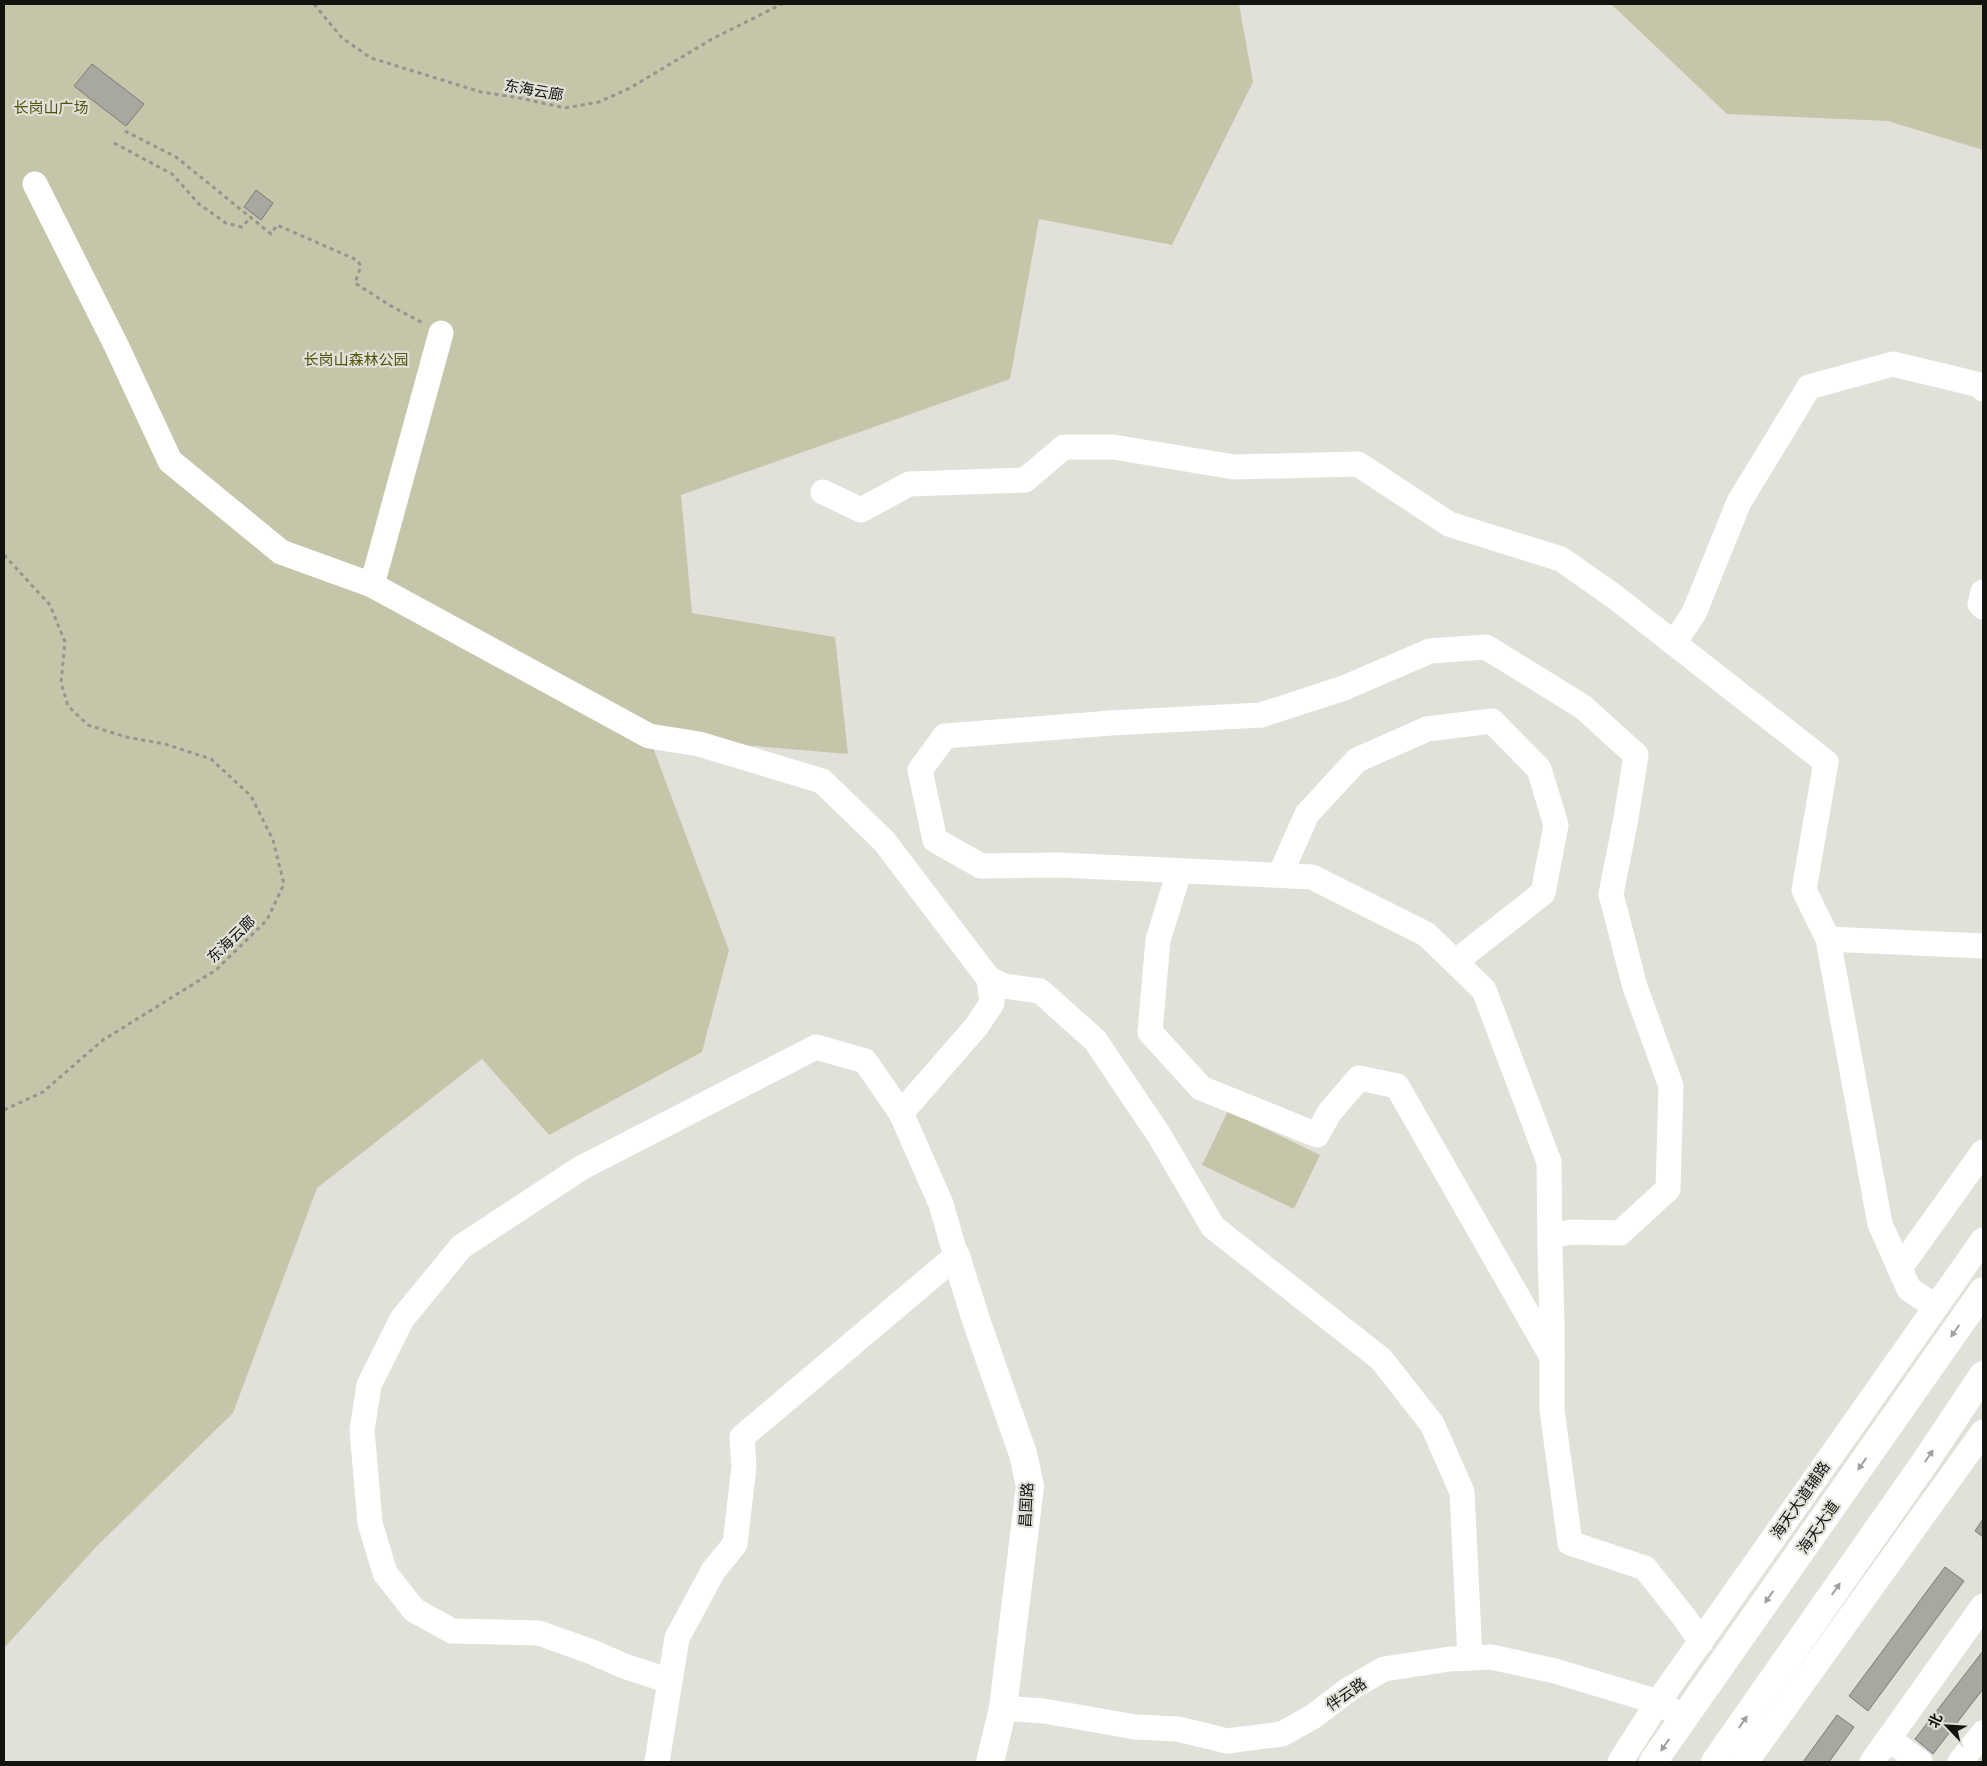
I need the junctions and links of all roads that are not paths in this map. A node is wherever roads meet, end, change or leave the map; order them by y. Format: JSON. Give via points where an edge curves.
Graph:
{"nodes":[{"id":1,"x":35,"y":184,"type":"dead end"},
{"id":2,"x":441,"y":333,"type":"road end"},
{"id":3,"x":1983,"y":389,"type":"edge"},
{"id":4,"x":823,"y":492,"type":"dead end"},
{"id":5,"x":372,"y":585,"type":"junction"},
{"id":6,"x":1983,"y":592,"type":"edge"},
{"id":7,"x":1983,"y":607,"type":"edge"},
{"id":8,"x":1674,"y":643,"type":"junction"},
{"id":9,"x":1180,"y":872,"type":"junction"},
{"id":10,"x":1280,"y":875,"type":"junction"},
{"id":11,"x":1828,"y":939,"type":"junction"},
{"id":12,"x":1983,"y":946,"type":"edge"},
{"id":13,"x":1455,"y":962,"type":"junction"},
{"id":14,"x":989,"y":979,"type":"junction"},
{"id":15,"x":901,"y":1113,"type":"junction"},
{"id":16,"x":1983,"y":1152,"type":"edge"},
{"id":17,"x":1550,"y":1236,"type":"junction"},
{"id":18,"x":1983,"y":1240,"type":"edge"},
{"id":19,"x":956,"y":1256,"type":"junction"},
{"id":20,"x":1900,"y":1268,"type":"junction"},
{"id":21,"x":1983,"y":1291,"type":"edge"},
{"id":22,"x":1936,"y":1307,"type":"junction"},
{"id":23,"x":1552,"y":1357,"type":"junction"},
{"id":24,"x":1983,"y":1375,"type":"edge"},
{"id":25,"x":1981,"y":1441,"type":"edge"},
{"id":26,"x":1983,"y":1606,"type":"edge"},
{"id":27,"x":1701,"y":1642,"type":"junction"},
{"id":28,"x":1470,"y":1658,"type":"junction"},
{"id":29,"x":670,"y":1681,"type":"junction"},
{"id":30,"x":1658,"y":1702,"type":"junction"},
{"id":31,"x":1004,"y":1708,"type":"junction"},
{"id":32,"x":1684,"y":1718,"type":"junction"},
{"id":33,"x":1983,"y":1733,"type":"edge"},
{"id":34,"x":1889,"y":1739,"type":"junction"},
{"id":35,"x":656,"y":1762,"type":"edge"},
{"id":36,"x":990,"y":1762,"type":"edge"},
{"id":37,"x":1620,"y":1762,"type":"edge"},
{"id":38,"x":1653,"y":1762,"type":"edge"},
{"id":39,"x":1715,"y":1762,"type":"edge"},
{"id":40,"x":1746,"y":1762,"type":"edge"},
{"id":41,"x":1872,"y":1762,"type":"edge"},
{"id":42,"x":1920,"y":1762,"type":"edge"},
{"id":43,"x":1960,"y":1762,"type":"edge"}],
"edges":[{"from":1,"to":5,"type":"street","via":[[170,461],[282,552]]},
{"from":2,"to":5,"type":"street"},
{"from":3,"to":8,"type":"street","via":[[1980,385],[1893,364],[1809,387],[1739,502],[1694,614]]},
{"from":4,"to":8,"type":"street","via":[[861,510],[909,484],[1025,480],[1064,447],[1113,447],[1234,467],[1358,464],[1449,524],[1561,558]]},
{"from":5,"to":14,"type":"street","via":[[649,736],[699,744],[822,781],[884,841]]},
{"from":6,"to":7,"type":"street","via":[[1980,604]]},
{"from":8,"to":11,"type":"street","via":[[1826,762],[1804,890]]},
{"from":9,"to":10,"type":"street"},
{"from":9,"to":17,"type":"street","via":[[1060,865],[981,866],[935,840],[920,770],[945,736],[1260,715],[1344,688],[1430,651],[1486,647],[1583,707],[1636,755],[1611,894],[1635,987],[1671,1086],[1668,1189],[1620,1233],[1572,1232]]},
{"from":9,"to":23,"type":"street","via":[[1158,940],[1150,1032],[1201,1088],[1317,1135],[1329,1113],[1358,1078],[1397,1086]]},
{"from":10,"to":13,"type":"street","via":[[1312,877],[1426,934]]},
{"from":10,"to":13,"type":"street","via":[[1307,814],[1357,760],[1427,729],[1492,721],[1539,769],[1556,825],[1543,893]]},
{"from":11,"to":12,"type":"street"},
{"from":11,"to":20,"type":"street","via":[[1880,1224]]},
{"from":13,"to":17,"type":"street","via":[[1484,990],[1549,1162]]},
{"from":14,"to":15,"type":"street","via":[[992,1003],[976,1027]]},
{"from":14,"to":28,"type":"street","via":[[1004,986],[1040,991],[1095,1040],[1159,1135],[1213,1227],[1381,1359],[1432,1424],[1462,1492]]},
{"from":15,"to":19,"type":"street","via":[[941,1204]]},
{"from":15,"to":29,"type":"street","via":[[865,1061],[816,1047],[790,1060],[580,1168],[461,1247],[402,1319],[369,1385],[362,1430],[370,1523],[385,1573],[414,1610],[452,1630],[539,1633]]},
{"from":16,"to":20,"type":"street"},
{"from":17,"to":23,"type":"street"},
{"from":18,"to":22,"type":"street","name":"海天大道辅路"},
{"from":19,"to":29,"type":"street","via":[[742,1437],[744,1466],[735,1544],[713,1571],[677,1638]]},
{"from":19,"to":31,"type":"main road","name":"昌国路","via":[[1030,1486]]},
{"from":20,"to":22,"type":"street","via":[[1910,1289]]},
{"from":21,"to":32,"type":"main road","name":"海天大道","one_way":true},
{"from":22,"to":27,"type":"street","name":"海天大道辅路"},
{"from":23,"to":27,"type":"street","via":[[1552,1410],[1570,1543],[1645,1568]]},
{"from":39,"to":24,"type":"main road","one_way":true},
{"from":25,"to":40,"type":"street"},
{"from":26,"to":34,"type":"street"},
{"from":27,"to":30,"type":"street","name":"海天大道辅路"},
{"from":28,"to":30,"type":"street","name":"伴云路","via":[[1491,1657],[1555,1671]]},
{"from":28,"to":31,"type":"street","name":"伴云路","via":[[1384,1669],[1282,1734],[1227,1741],[1178,1729],[1135,1727],[1044,1711]]},
{"from":29,"to":35,"type":"street"},
{"from":30,"to":32,"type":"street","name":"伴云路"},
{"from":30,"to":37,"type":"street","name":"海天大道辅路"},
{"from":31,"to":36,"type":"main road","name":"昌国路"},
{"from":32,"to":38,"type":"main road","name":"海天大道","one_way":true},
{"from":33,"to":43,"type":"street"},
{"from":34,"to":41,"type":"street"},
{"from":34,"to":42,"type":"street"}]}
